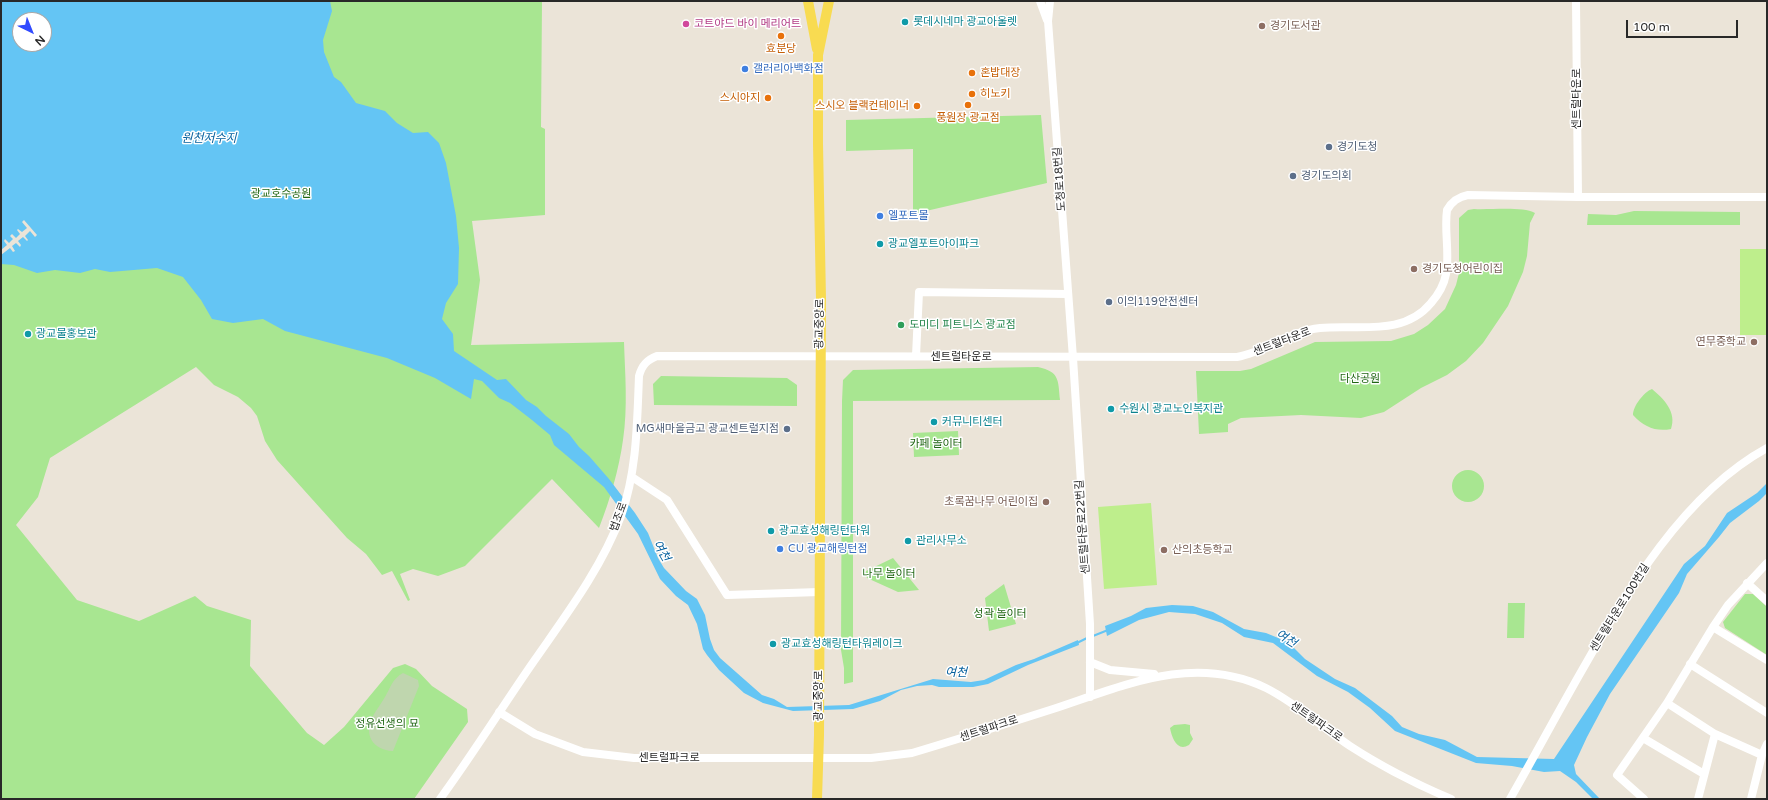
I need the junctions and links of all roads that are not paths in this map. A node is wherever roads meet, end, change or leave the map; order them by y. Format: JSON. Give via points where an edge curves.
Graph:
{"nodes":[{"id":1,"x":808,"y":1,"type":"edge"},
{"id":2,"x":828,"y":1,"type":"edge"},
{"id":3,"x":1040,"y":1,"type":"edge"},
{"id":4,"x":1050,"y":1,"type":"edge"},
{"id":5,"x":1576,"y":1,"type":"edge"},
{"id":6,"x":1048,"y":20,"type":"junction"},
{"id":7,"x":818,"y":55,"type":"junction"},
{"id":8,"x":1578,"y":197,"type":"junction"},
{"id":9,"x":1767,"y":197,"type":"edge"},
{"id":10,"x":1068,"y":294,"type":"junction"},
{"id":11,"x":820,"y":356,"type":"junction"},
{"id":12,"x":916,"y":356,"type":"junction"},
{"id":13,"x":1073,"y":358,"type":"junction"},
{"id":14,"x":1767,"y":448,"type":"edge"},
{"id":15,"x":631,"y":480,"type":"junction"},
{"id":16,"x":1767,"y":563,"type":"edge"},
{"id":17,"x":1747,"y":583,"type":"junction"},
{"id":18,"x":818,"y":592,"type":"junction"},
{"id":19,"x":1767,"y":601,"type":"edge"},
{"id":20,"x":1713,"y":627,"type":"junction"},
{"id":21,"x":1767,"y":660,"type":"edge"},
{"id":22,"x":1090,"y":661,"type":"junction"},
{"id":23,"x":1690,"y":664,"type":"junction"},
{"id":24,"x":1162,"y":675,"type":"junction"},
{"id":25,"x":1090,"y":697,"type":"junction"},
{"id":26,"x":1667,"y":703,"type":"junction"},
{"id":27,"x":499,"y":712,"type":"junction"},
{"id":28,"x":1767,"y":713,"type":"edge"},
{"id":29,"x":1715,"y":734,"type":"junction"},
{"id":30,"x":1643,"y":738,"type":"junction"},
{"id":31,"x":1767,"y":744,"type":"edge"},
{"id":32,"x":1762,"y":755,"type":"junction"},
{"id":33,"x":818,"y":758,"type":"junction"},
{"id":34,"x":1704,"y":774,"type":"junction"},
{"id":35,"x":440,"y":799,"type":"edge"},
{"id":36,"x":817,"y":799,"type":"edge"},
{"id":37,"x":1452,"y":799,"type":"edge"},
{"id":38,"x":1510,"y":799,"type":"edge"},
{"id":39,"x":1644,"y":799,"type":"edge"},
{"id":40,"x":1698,"y":799,"type":"edge"},
{"id":41,"x":1752,"y":799,"type":"edge"}],
"edges":[{"from":1,"to":7,"type":"main road","name":"광교중앙로"},
{"from":2,"to":7,"type":"main road","name":"광교중앙로"},
{"from":3,"to":6,"type":"street"},
{"from":4,"to":6,"type":"street","name":"도청로18번길"},
{"from":5,"to":8,"type":"street","name":"센트럴타운로"},
{"from":6,"to":10,"type":"street","name":"도청로18번길"},
{"from":7,"to":11,"type":"main road","name":"광교중앙로"},
{"from":8,"to":9,"type":"street","name":"센트럴타운로"},
{"from":8,"to":13,"type":"street","name":"센트럴타운로","via":[[1468,195],[1450,203],[1447,210],[1447,259],[1443,283],[1427,309],[1404,323],[1383,327],[1313,329],[1260,351],[1237,357]]},
{"from":10,"to":12,"type":"street","name":"센트럴타운로","via":[[920,292]]},
{"from":10,"to":13,"type":"street","name":"도청로18번길"},
{"from":11,"to":12,"type":"street","name":"센트럴타운로"},
{"from":11,"to":15,"type":"street","name":"법조로","via":[[658,356],[649,359],[639,376],[636,445]]},
{"from":11,"to":18,"type":"main road","name":"광교중앙로"},
{"from":12,"to":13,"type":"street","name":"센트럴타운로"},
{"from":13,"to":22,"type":"street","name":"센트럴타운로22번길","via":[[1090,624]]},
{"from":14,"to":38,"type":"street","name":"센트럴타운로100번길","via":[[1714,486],[1655,555],[1604,630]]},
{"from":15,"to":18,"type":"street","via":[[667,500],[727,595]]},
{"from":15,"to":27,"type":"street","name":"법조로","via":[[621,516],[606,551]]},
{"from":16,"to":17,"type":"street"},
{"from":17,"to":19,"type":"street"},
{"from":17,"to":20,"type":"street"},
{"from":18,"to":33,"type":"main road","name":"광교중앙로"},
{"from":20,"to":21,"type":"street"},
{"from":20,"to":23,"type":"street"},
{"from":22,"to":24,"type":"street","via":[[1110,670]]},
{"from":22,"to":25,"type":"street","name":"센트럴타운로22번길"},
{"from":23,"to":26,"type":"street"},
{"from":23,"to":28,"type":"street"},
{"from":24,"to":25,"type":"street","name":"센트럴파크로"},
{"from":24,"to":37,"type":"street","name":"센트럴파크로","via":[[1218,674],[1259,685],[1280,696],[1350,746],[1389,770]]},
{"from":25,"to":33,"type":"street","name":"센트럴파크로","via":[[901,756]]},
{"from":26,"to":29,"type":"street"},
{"from":26,"to":30,"type":"street"},
{"from":27,"to":33,"type":"street","name":"센트럴파크로","via":[[535,734],[583,752],[634,758]]},
{"from":27,"to":35,"type":"street","name":"법조로"},
{"from":29,"to":32,"type":"street"},
{"from":29,"to":34,"type":"street"},
{"from":30,"to":34,"type":"street"},
{"from":30,"to":39,"type":"street","via":[[1618,775]]},
{"from":31,"to":32,"type":"street"},
{"from":32,"to":41,"type":"street"},
{"from":33,"to":36,"type":"main road","name":"광교중앙로"},
{"from":34,"to":40,"type":"street"}]}
